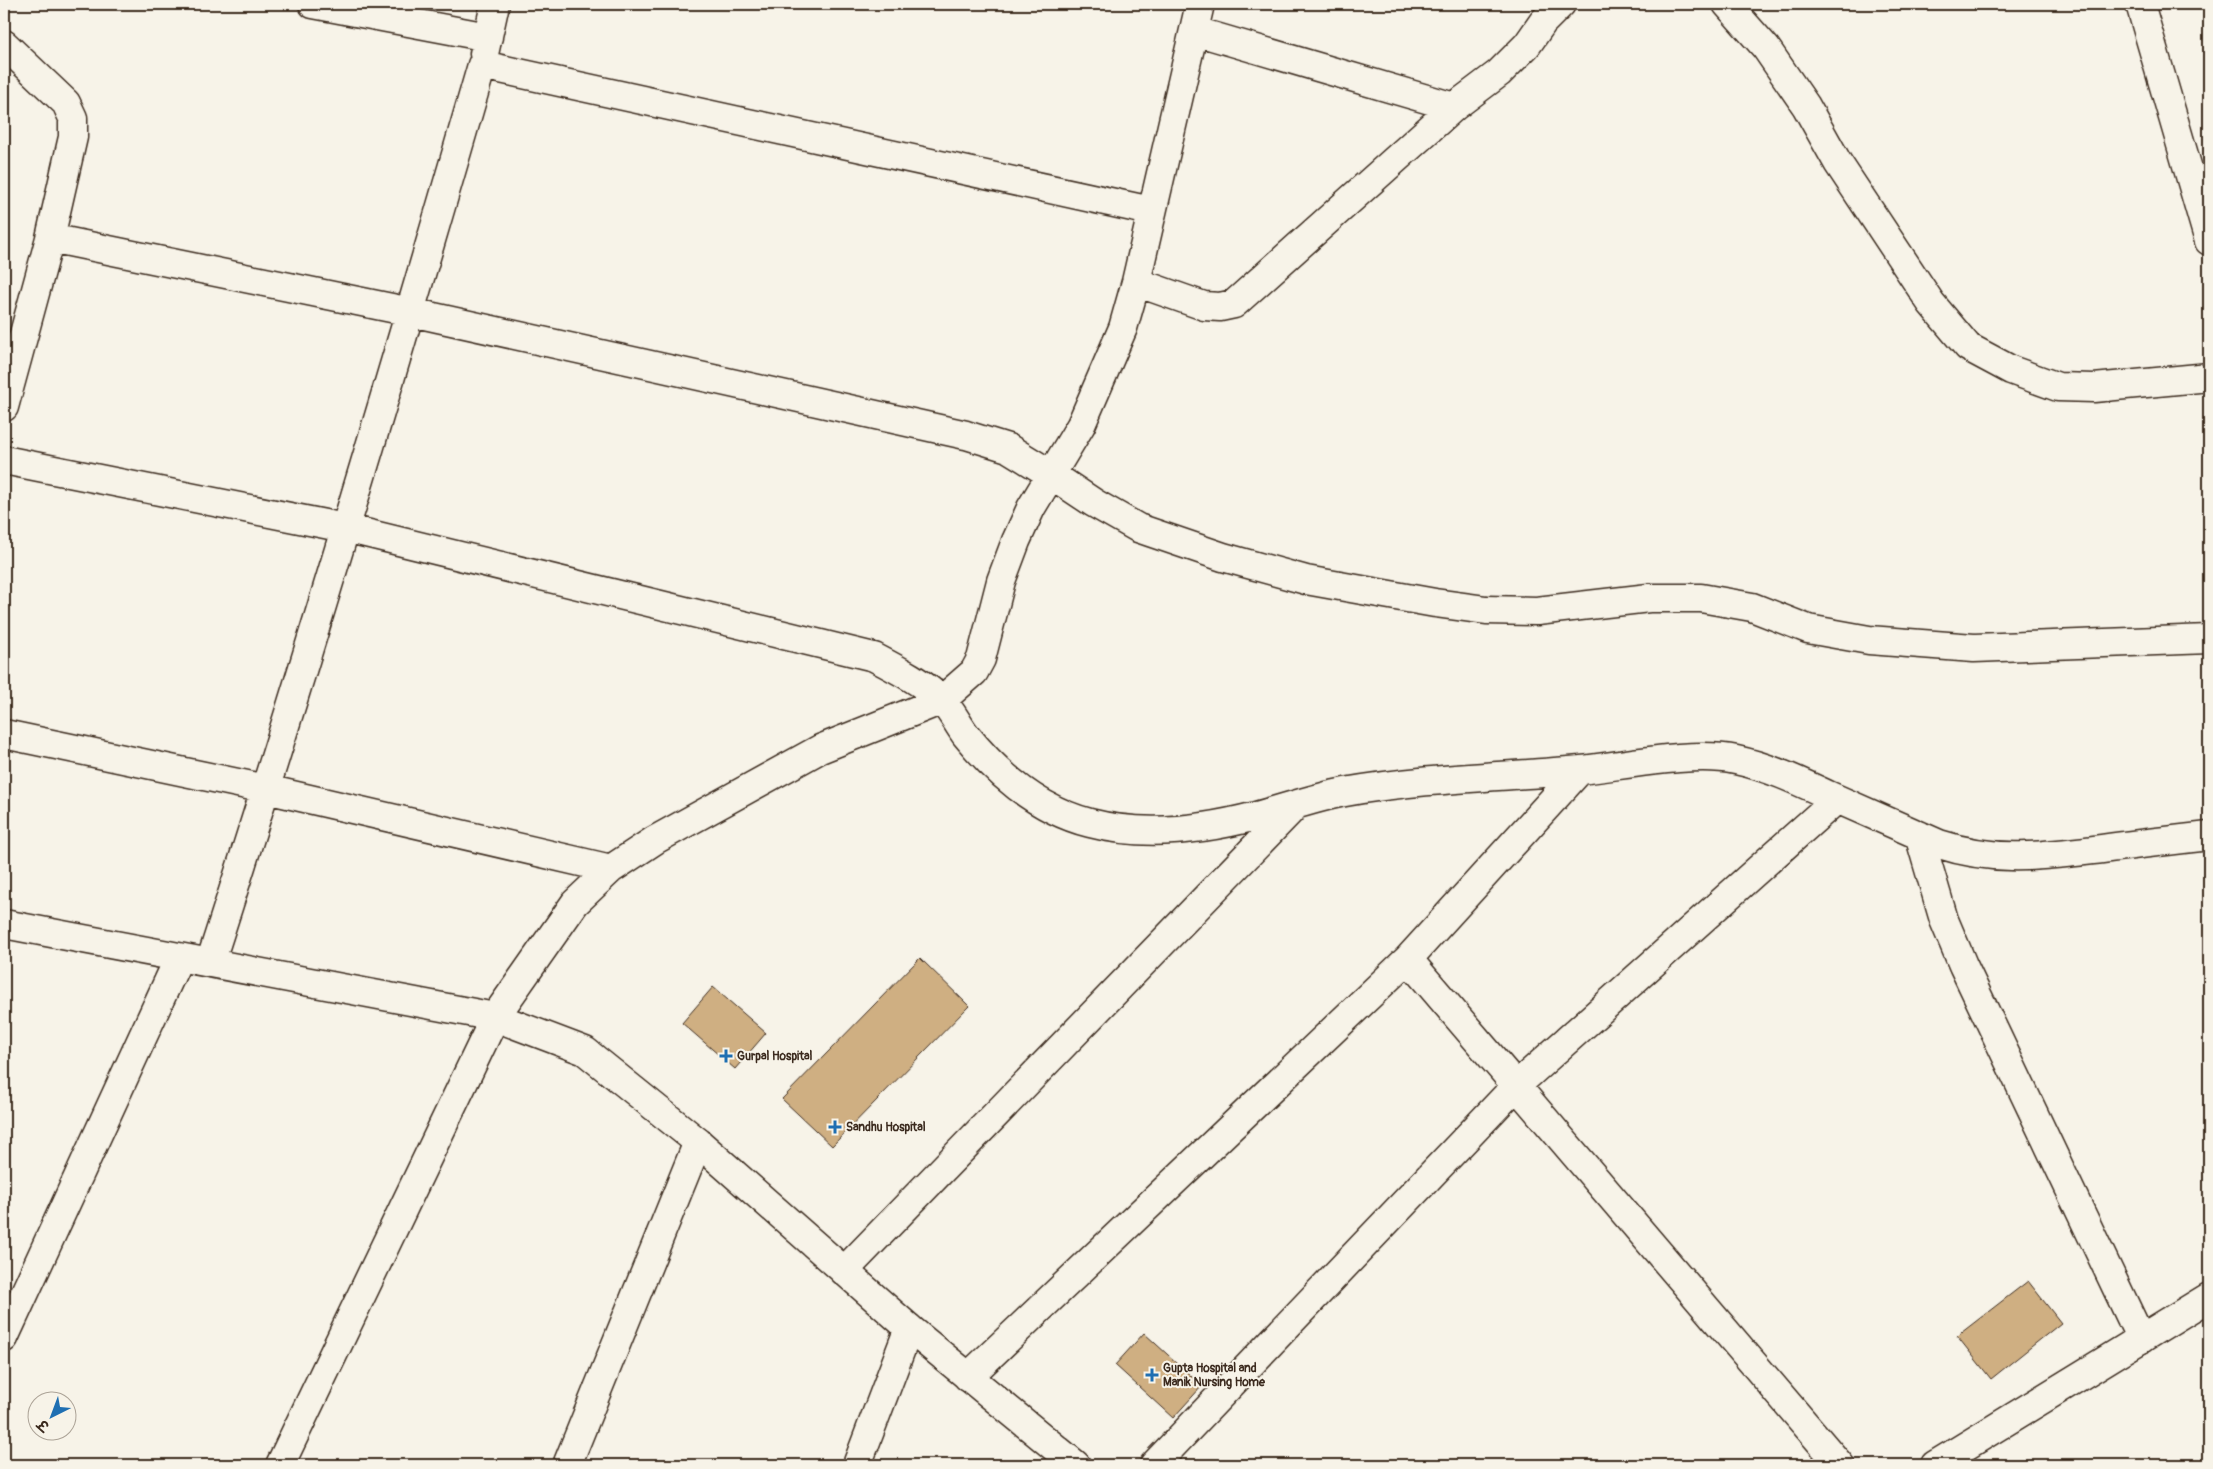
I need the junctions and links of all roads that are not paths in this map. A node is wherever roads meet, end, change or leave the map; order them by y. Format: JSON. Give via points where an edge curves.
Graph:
{"nodes":[{"id":1,"x":313,"y":4,"type":"edge"},
{"id":2,"x":494,"y":4,"type":"edge"},
{"id":3,"x":1200,"y":4,"type":"edge"},
{"id":4,"x":1561,"y":4,"type":"edge"},
{"id":5,"x":1727,"y":4,"type":"edge"},
{"id":6,"x":2140,"y":4,"type":"edge"},
{"id":7,"x":1194,"y":31,"type":"junction"},
{"id":8,"x":488,"y":37,"type":"junction"},
{"id":9,"x":4,"y":44,"type":"edge"},
{"id":10,"x":482,"y":65,"type":"junction"},
{"id":11,"x":1454,"y":107,"type":"junction"},
{"id":12,"x":1151,"y":211,"type":"junction"},
{"id":13,"x":50,"y":238,"type":"junction"},
{"id":14,"x":2209,"y":241,"type":"edge"},
{"id":15,"x":1136,"y":282,"type":"junction"},
{"id":16,"x":411,"y":312,"type":"junction"},
{"id":17,"x":2209,"y":377,"type":"edge"},
{"id":18,"x":4,"y":407,"type":"edge"},
{"id":19,"x":4,"y":460,"type":"edge"},
{"id":20,"x":1052,"y":475,"type":"junction"},
{"id":21,"x":345,"y":528,"type":"junction"},
{"id":22,"x":2209,"y":639,"type":"edge"},
{"id":23,"x":942,"y":700,"type":"junction"},
{"id":24,"x":4,"y":734,"type":"edge"},
{"id":25,"x":1580,"y":770,"type":"junction"},
{"id":26,"x":266,"y":789,"type":"junction"},
{"id":27,"x":1837,"y":799,"type":"junction"},
{"id":28,"x":1298,"y":803,"type":"junction"},
{"id":29,"x":1919,"y":836,"type":"junction"},
{"id":30,"x":2209,"y":836,"type":"edge"},
{"id":31,"x":611,"y":869,"type":"junction"},
{"id":32,"x":4,"y":924,"type":"edge"},
{"id":33,"x":179,"y":958,"type":"junction"},
{"id":34,"x":1408,"y":959,"type":"junction"},
{"id":35,"x":210,"y":963,"type":"junction"},
{"id":36,"x":495,"y":1017,"type":"junction"},
{"id":37,"x":1517,"y":1085,"type":"junction"},
{"id":38,"x":698,"y":1142,"type":"junction"},
{"id":39,"x":844,"y":1271,"type":"junction"},
{"id":40,"x":2209,"y":1297,"type":"edge"},
{"id":41,"x":909,"y":1328,"type":"junction"},
{"id":42,"x":4,"y":1338,"type":"edge"},
{"id":43,"x":2141,"y":1338,"type":"junction"},
{"id":44,"x":968,"y":1377,"type":"junction"},
{"id":45,"x":280,"y":1465,"type":"edge"},
{"id":46,"x":567,"y":1465,"type":"edge"},
{"id":47,"x":857,"y":1465,"type":"edge"},
{"id":48,"x":1076,"y":1465,"type":"edge"},
{"id":49,"x":1154,"y":1465,"type":"edge"},
{"id":50,"x":1840,"y":1465,"type":"edge"},
{"id":51,"x":1935,"y":1465,"type":"edge"}],
"edges":[{"from":1,"to":8,"type":"street"},
{"from":2,"to":8,"type":"street"},
{"from":3,"to":7,"type":"street"},
{"from":4,"to":11,"type":"street","via":[[1499,73]]},
{"from":5,"to":17,"type":"street","via":[[1766,48],[1931,303],[1968,348],[2011,370],[2058,386],[2094,388]]},
{"from":6,"to":14,"type":"street"},
{"from":7,"to":11,"type":"street"},
{"from":7,"to":12,"type":"street"},
{"from":8,"to":10,"type":"street"},
{"from":9,"to":13,"type":"street","via":[[66,103],[73,118],[73,137]]},
{"from":10,"to":12,"type":"street"},
{"from":10,"to":16,"type":"street"},
{"from":11,"to":15,"type":"street","via":[[1234,304],[1220,308],[1204,306]]},
{"from":12,"to":15,"type":"street"},
{"from":13,"to":16,"type":"street"},
{"from":13,"to":18,"type":"street"},
{"from":15,"to":20,"type":"street","via":[[1123,328],[1106,369],[1081,425]]},
{"from":16,"to":20,"type":"street","via":[[966,436],[1008,448]]},
{"from":16,"to":21,"type":"street"},
{"from":19,"to":21,"type":"street"},
{"from":20,"to":22,"type":"street","via":[[1138,528],[1223,557],[1306,580],[1435,603],[1486,610],[1537,611],[1649,598],[1700,598],[1752,607],[1808,629],[1868,640],[1974,648]]},
{"from":20,"to":23,"type":"street","via":[[1031,508],[1016,541],[1001,581],[981,659],[965,682]]},
{"from":21,"to":23,"type":"street","via":[[874,657]]},
{"from":21,"to":26,"type":"street"},
{"from":23,"to":28,"type":"street","via":[[990,763],[1014,785],[1047,807],[1089,823],[1137,831],[1188,829],[1254,816]]},
{"from":23,"to":31,"type":"street","via":[[820,750],[655,840]]},
{"from":24,"to":26,"type":"street"},
{"from":25,"to":27,"type":"street","via":[[1701,757],[1734,759],[1771,769]]},
{"from":25,"to":28,"type":"street","via":[[1401,783]]},
{"from":25,"to":34,"type":"street"},
{"from":26,"to":31,"type":"street"},
{"from":26,"to":35,"type":"street"},
{"from":27,"to":29,"type":"street"},
{"from":27,"to":37,"type":"street"},
{"from":28,"to":39,"type":"street"},
{"from":29,"to":30,"type":"street","via":[[1967,853],[2027,856]]},
{"from":29,"to":43,"type":"street","via":[[1944,920],[1963,965]]},
{"from":31,"to":36,"type":"street","via":[[575,903]]},
{"from":32,"to":33,"type":"street"},
{"from":33,"to":35,"type":"street"},
{"from":33,"to":42,"type":"street"},
{"from":34,"to":37,"type":"street"},
{"from":34,"to":44,"type":"street"},
{"from":35,"to":36,"type":"street"},
{"from":36,"to":38,"type":"street","via":[[585,1051]]},
{"from":36,"to":45,"type":"street"},
{"from":37,"to":49,"type":"street"},
{"from":37,"to":50,"type":"street"},
{"from":38,"to":39,"type":"street"},
{"from":38,"to":46,"type":"street"},
{"from":39,"to":41,"type":"street"},
{"from":40,"to":43,"type":"street"},
{"from":41,"to":44,"type":"street"},
{"from":41,"to":47,"type":"street"},
{"from":43,"to":51,"type":"street"},
{"from":44,"to":48,"type":"street"}]}
